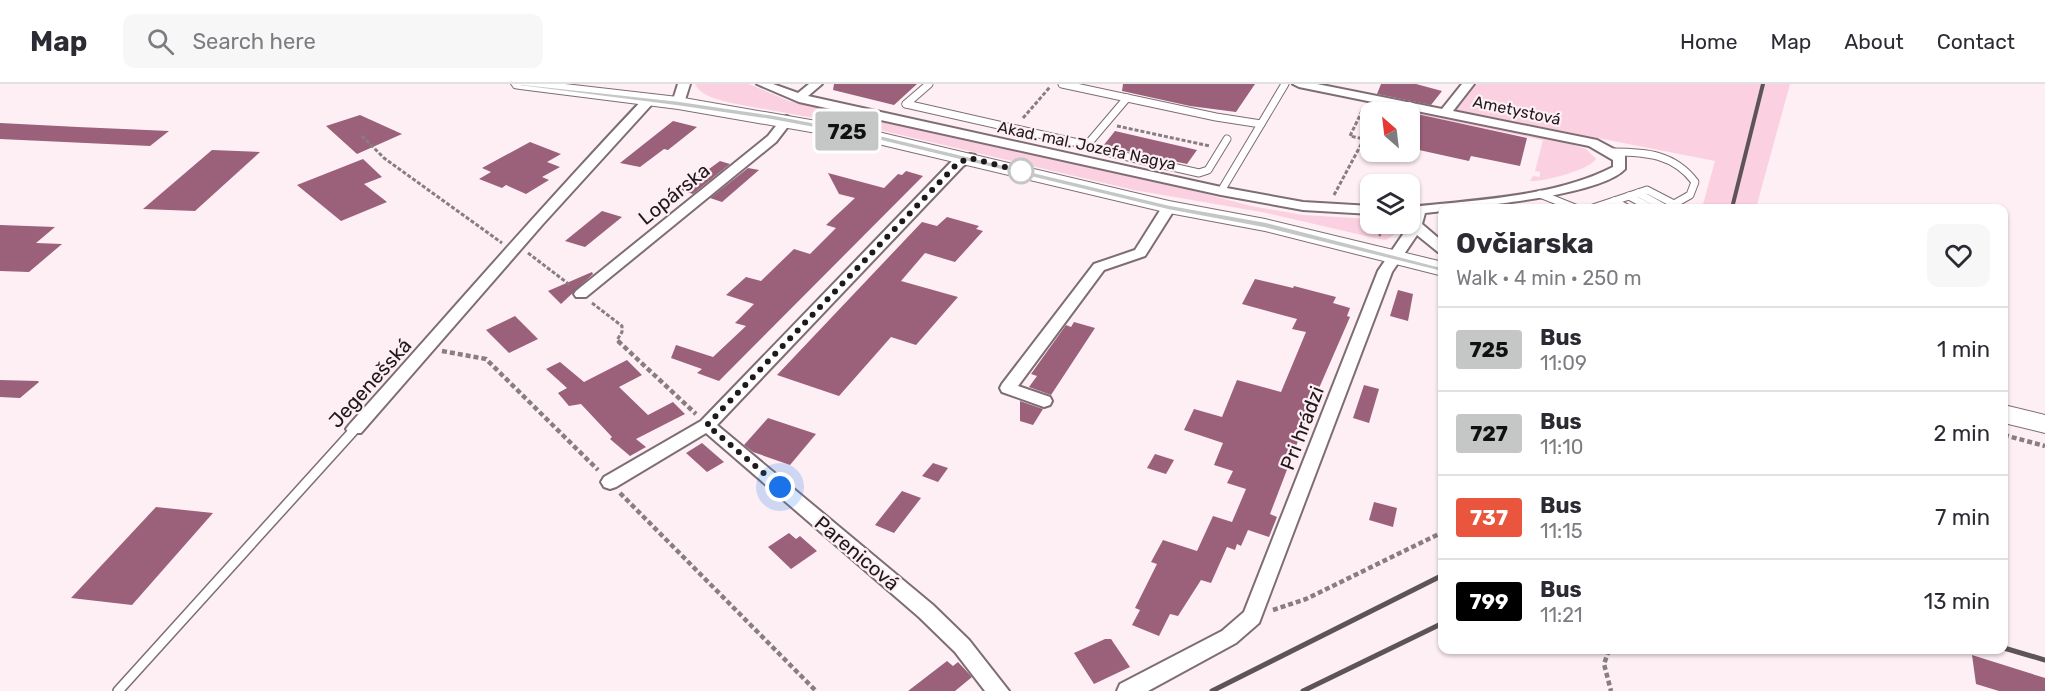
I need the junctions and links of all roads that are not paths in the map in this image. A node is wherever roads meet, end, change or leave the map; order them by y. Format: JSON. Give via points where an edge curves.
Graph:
{"nodes":[{"id":1,"x":520,"y":84,"type":"edge"},
{"id":2,"x":684,"y":84,"type":"edge"},
{"id":3,"x":763,"y":84,"type":"edge"},
{"id":4,"x":816,"y":84,"type":"edge"},
{"id":5,"x":929,"y":84,"type":"edge"},
{"id":6,"x":1062,"y":84,"type":"edge"},
{"id":7,"x":1285,"y":84,"type":"edge"},
{"id":8,"x":1299,"y":84,"type":"edge"},
{"id":9,"x":1468,"y":84,"type":"edge"},
{"id":10,"x":799,"y":98,"type":"junction"},
{"id":11,"x":1127,"y":98,"type":"junction"},
{"id":12,"x":650,"y":99,"type":"junction"},
{"id":13,"x":678,"y":103,"type":"junction"},
{"id":14,"x":1446,"y":112,"type":"junction"},
{"id":15,"x":787,"y":120,"type":"junction"},
{"id":16,"x":1261,"y":124,"type":"junction"},
{"id":17,"x":1227,"y":139,"type":"dead end"},
{"id":18,"x":1087,"y":145,"type":"junction"},
{"id":19,"x":1616,"y":155,"type":"junction"},
{"id":20,"x":970,"y":158,"type":"junction"},
{"id":21,"x":1221,"y":190,"type":"junction"},
{"id":22,"x":1638,"y":193,"type":"junction"},
{"id":23,"x":1540,"y":194,"type":"junction"},
{"id":24,"x":1629,"y":196,"type":"junction"},
{"id":25,"x":1474,"y":204,"type":"edge"},
{"id":26,"x":1565,"y":204,"type":"edge"},
{"id":27,"x":1616,"y":204,"type":"edge"},
{"id":28,"x":1644,"y":204,"type":"edge"},
{"id":29,"x":1659,"y":204,"type":"edge"},
{"id":30,"x":1674,"y":204,"type":"edge"},
{"id":31,"x":1677,"y":204,"type":"edge"},
{"id":32,"x":1169,"y":207,"type":"junction"},
{"id":33,"x":1438,"y":208,"type":"edge"},
{"id":34,"x":1360,"y":209,"type":"edge"},
{"id":35,"x":1420,"y":210,"type":"edge"},
{"id":36,"x":1420,"y":230,"type":"edge"},
{"id":37,"x":1410,"y":234,"type":"edge"},
{"id":38,"x":1438,"y":245,"type":"edge"},
{"id":39,"x":1396,"y":258,"type":"junction"},
{"id":40,"x":1438,"y":267,"type":"edge"},
{"id":41,"x":581,"y":294,"type":"road end"},
{"id":42,"x":1044,"y":401,"type":"dead end"},
{"id":43,"x":2008,"y":415,"type":"edge"},
{"id":44,"x":2045,"y":424,"type":"edge"},
{"id":45,"x":707,"y":425,"type":"junction"},
{"id":46,"x":355,"y":429,"type":"joint"},
{"id":47,"x":610,"y":482,"type":"road end"},
{"id":48,"x":118,"y":691,"type":"edge"},
{"id":49,"x":998,"y":691,"type":"edge"},
{"id":50,"x":1128,"y":691,"type":"edge"}],
"edges":[{"from":1,"to":12,"type":"main road"},
{"from":2,"to":13,"type":"street"},
{"from":3,"to":10,"type":"street","name":"Akad. mal. Jozefa Nagya"},
{"from":4,"to":10,"type":"street"},
{"from":5,"to":18,"type":"lane","via":[[906,104]]},
{"from":6,"to":11,"type":"lane"},
{"from":7,"to":16,"type":"lane"},
{"from":8,"to":14,"type":"street","name":"Ametystová"},
{"from":9,"to":14,"type":"street"},
{"from":10,"to":21,"type":"street","name":"Akad. mal. Jozefa Nagya"},
{"from":11,"to":16,"type":"lane"},
{"from":11,"to":18,"type":"lane"},
{"from":12,"to":13,"type":"main road"},
{"from":12,"to":46,"type":"street","name":"Jegenešská","via":[[522,237]]},
{"from":13,"to":15,"type":"main road"},
{"from":14,"to":19,"type":"street","name":"Ametystová","via":[[1593,143]]},
{"from":15,"to":20,"type":"main road"},
{"from":15,"to":41,"type":"street","name":"Lopárska","via":[[772,139]]},
{"from":16,"to":21,"type":"lane"},
{"from":17,"to":18,"type":"lane","via":[[1208,170],[1199,173]]},
{"from":19,"to":23,"type":"street","via":[[1619,169],[1600,179]]},
{"from":19,"to":31,"type":"lane","via":[[1653,152],[1682,165],[1695,182],[1690,195]]},
{"from":20,"to":32,"type":"main road"},
{"from":20,"to":45,"type":"street","via":[[958,163]]},
{"from":21,"to":34,"type":"street","name":"Akad. mal. Jozefa Nagya","via":[[1303,206]]},
{"from":22,"to":24,"type":"lane"},
{"from":22,"to":29,"type":"lane"},
{"from":22,"to":30,"type":"lane","via":[[1647,189]]},
{"from":23,"to":25,"type":"street"},
{"from":23,"to":26,"type":"lane"},
{"from":24,"to":27,"type":"lane"},
{"from":24,"to":28,"type":"lane"},
{"from":32,"to":39,"type":"main road","via":[[1265,225]]},
{"from":32,"to":42,"type":"street","via":[[1140,253],[1099,267],[1008,388]]},
{"from":33,"to":35,"type":"street"},
{"from":36,"to":38,"type":"street"},
{"from":37,"to":39,"type":"street","name":"Pri hrádzi"},
{"from":39,"to":40,"type":"main road"},
{"from":39,"to":50,"type":"street","name":"Pri hrádzi","via":[[1385,271],[1252,617],[1229,637]]},
{"from":43,"to":44,"type":"main road"},
{"from":45,"to":47,"type":"street"},
{"from":45,"to":49,"type":"street","name":"Parenicová","via":[[926,611],[962,646]]},
{"from":46,"to":48,"type":"lane","name":"Jegenešská"}]}
